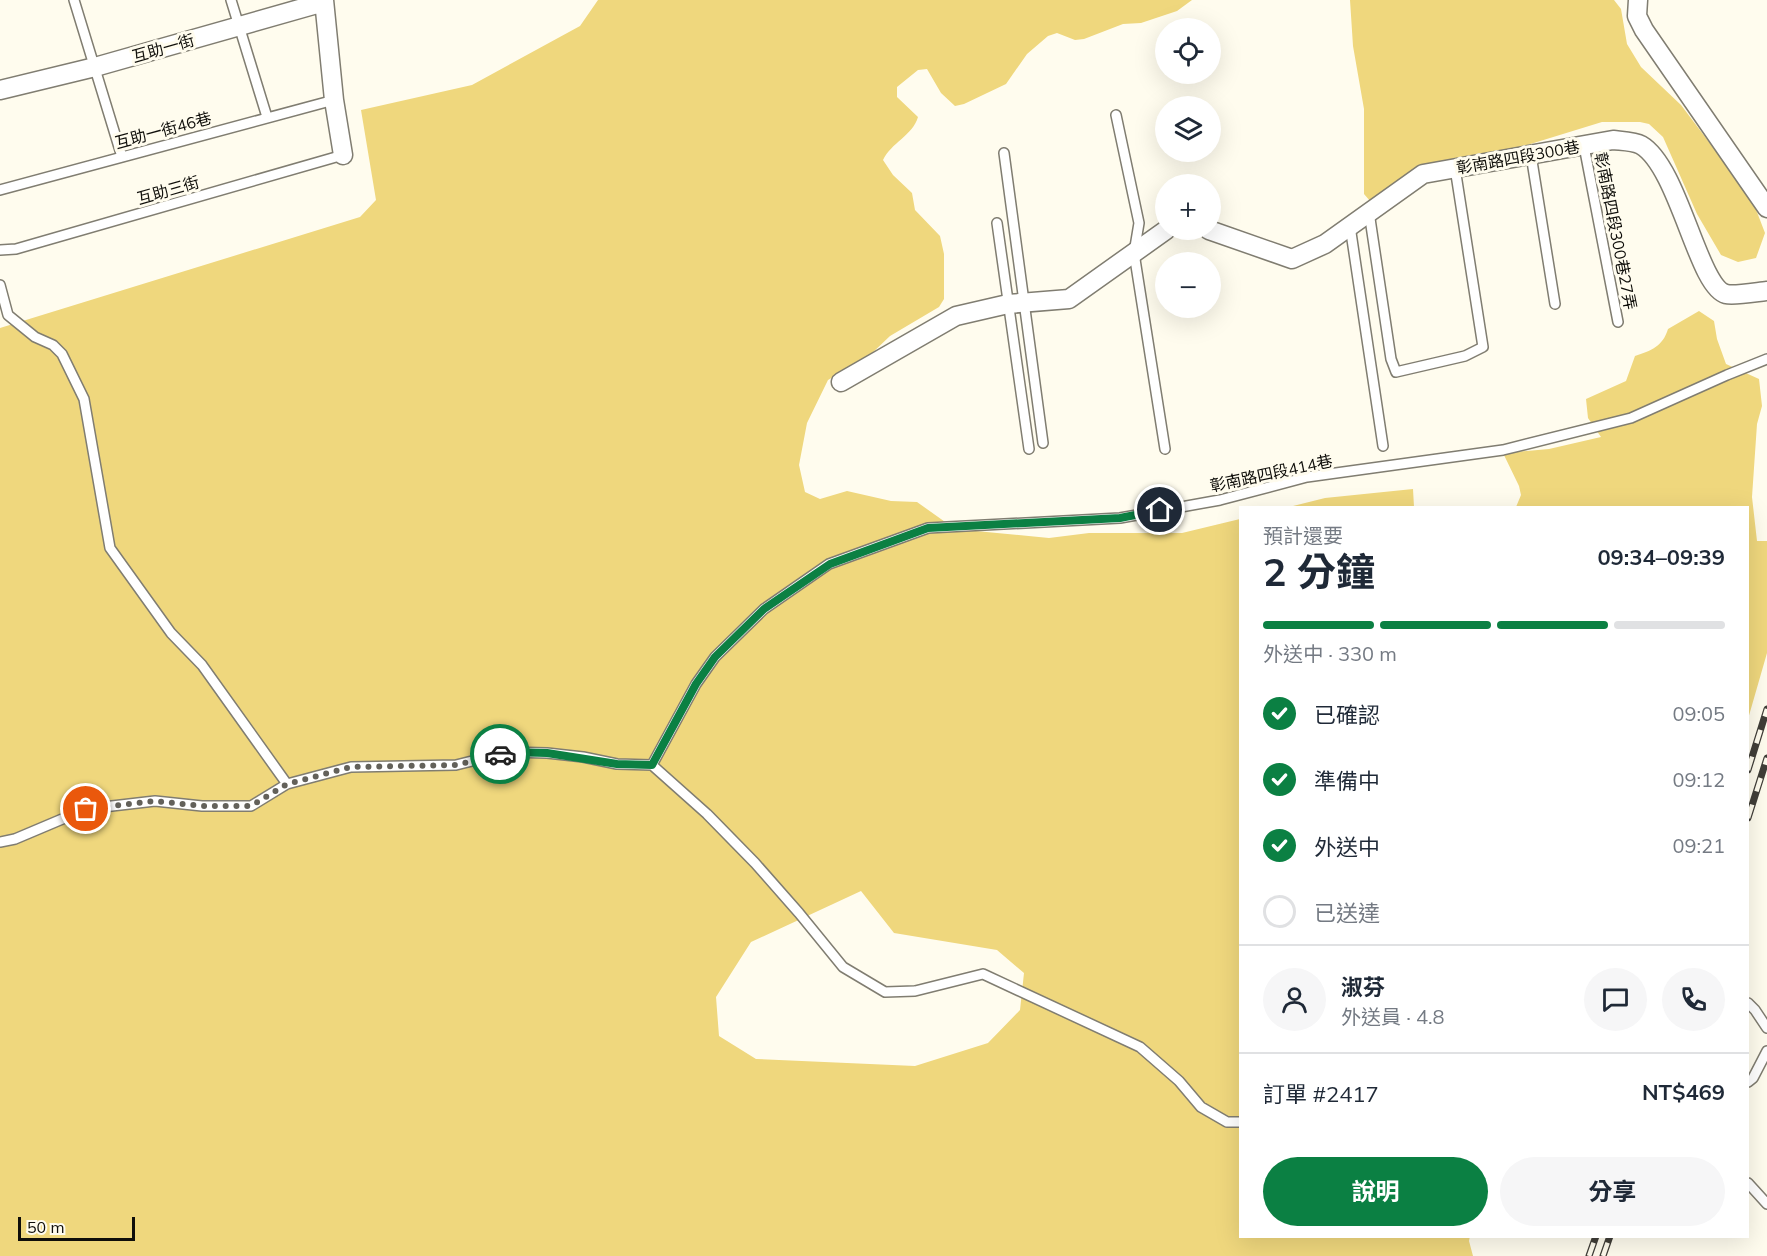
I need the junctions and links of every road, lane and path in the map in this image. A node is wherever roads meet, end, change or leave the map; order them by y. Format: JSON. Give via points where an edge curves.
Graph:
{"nodes":[{"id":1,"x":74,"y":0,"type":"edge"},
{"id":2,"x":231,"y":0,"type":"edge"},
{"id":3,"x":1638,"y":0,"type":"edge"},
{"id":4,"x":324,"y":1,"type":"edge"},
{"id":5,"x":240,"y":26,"type":"junction"},
{"id":6,"x":95,"y":67,"type":"junction"},
{"id":7,"x":0,"y":90,"type":"edge"},
{"id":8,"x":334,"y":100,"type":"junction"},
{"id":9,"x":1116,"y":115,"type":"dead end"},
{"id":10,"x":267,"y":117,"type":"junction"},
{"id":11,"x":1584,"y":146,"type":"junction"},
{"id":12,"x":1004,"y":153,"type":"dead end"},
{"id":13,"x":343,"y":155,"type":"joint"},
{"id":14,"x":1531,"y":155,"type":"junction"},
{"id":15,"x":122,"y":157,"type":"junction"},
{"id":16,"x":1455,"y":168,"type":"junction"},
{"id":17,"x":0,"y":190,"type":"edge"},
{"id":18,"x":1767,"y":208,"type":"edge"},
{"id":19,"x":1369,"y":212,"type":"junction"},
{"id":20,"x":996,"y":222,"type":"dead end"},
{"id":21,"x":1350,"y":226,"type":"junction"},
{"id":22,"x":1221,"y":234,"type":"edge"},
{"id":23,"x":1155,"y":238,"type":"edge"},
{"id":24,"x":0,"y":250,"type":"edge"},
{"id":25,"x":1134,"y":253,"type":"junction"},
{"id":26,"x":0,"y":285,"type":"edge"},
{"id":27,"x":1767,"y":291,"type":"edge"},
{"id":28,"x":1016,"y":302,"type":"junction"},
{"id":29,"x":1555,"y":303,"type":"dead end"},
{"id":30,"x":1618,"y":322,"type":"dead end"},
{"id":31,"x":1767,"y":359,"type":"edge"},
{"id":32,"x":841,"y":382,"type":"dead end"},
{"id":33,"x":1043,"y":443,"type":"dead end"},
{"id":34,"x":1383,"y":446,"type":"dead end"},
{"id":35,"x":1029,"y":449,"type":"dead end"},
{"id":36,"x":1165,"y":449,"type":"dead end"},
{"id":37,"x":652,"y":765,"type":"junction"},
{"id":38,"x":287,"y":784,"type":"junction"},
{"id":39,"x":0,"y":842,"type":"edge"},
{"id":40,"x":1749,"y":1004,"type":"edge"},
{"id":41,"x":1767,"y":1028,"type":"edge"},
{"id":42,"x":1767,"y":1051,"type":"edge"},
{"id":43,"x":1749,"y":1081,"type":"edge"},
{"id":44,"x":1239,"y":1122,"type":"edge"},
{"id":45,"x":1749,"y":1184,"type":"edge"},
{"id":46,"x":1767,"y":1204,"type":"edge"}],
"edges":[{"from":1,"to":6,"type":"lane"},
{"from":2,"to":5,"type":"lane"},
{"from":3,"to":18,"type":"street","via":[[1638,16],[1644,30]]},
{"from":4,"to":5,"type":"street","name":"互助一街"},
{"from":4,"to":8,"type":"street"},
{"from":5,"to":6,"type":"street","name":"互助一街"},
{"from":5,"to":10,"type":"lane"},
{"from":6,"to":7,"type":"street","name":"互助一街"},
{"from":6,"to":15,"type":"lane"},
{"from":8,"to":10,"type":"lane","name":"互助一街46巷"},
{"from":8,"to":13,"type":"street"},
{"from":9,"to":25,"type":"lane","via":[[1139,223]]},
{"from":10,"to":15,"type":"lane","name":"互助一街46巷"},
{"from":11,"to":14,"type":"street","name":"彰南路四段300巷"},
{"from":11,"to":27,"type":"street","name":"彰南路四段300巷","via":[[1614,141],[1640,144],[1658,161],[1715,288],[1726,294]]},
{"from":11,"to":30,"type":"lane","name":"彰南路四段300巷27弄"},
{"from":12,"to":28,"type":"lane"},
{"from":13,"to":24,"type":"lane","name":"互助三街","via":[[16,249]]},
{"from":14,"to":16,"type":"street","name":"彰南路四段300巷"},
{"from":14,"to":29,"type":"lane"},
{"from":15,"to":17,"type":"lane","name":"互助一街46巷"},
{"from":16,"to":19,"type":"street","name":"彰南路四段300巷","via":[[1423,174]]},
{"from":16,"to":19,"type":"lane","via":[[1483,347],[1465,356],[1396,372]]},
{"from":19,"to":21,"type":"street","name":"彰南路四段300巷"},
{"from":20,"to":28,"type":"lane"},
{"from":21,"to":22,"type":"street","name":"彰南路四段300巷","via":[[1325,244],[1292,259]]},
{"from":21,"to":34,"type":"lane"},
{"from":23,"to":25,"type":"street"},
{"from":25,"to":28,"type":"street","via":[[1069,299]]},
{"from":25,"to":36,"type":"lane"},
{"from":26,"to":38,"type":"lane","via":[[8,315],[62,354],[84,399],[110,548]]},
{"from":28,"to":32,"type":"street","via":[[956,316]]},
{"from":28,"to":33,"type":"lane"},
{"from":28,"to":35,"type":"lane"},
{"from":31,"to":37,"type":"lane","name":"彰南路四段414巷","via":[[1631,418],[1503,450],[1307,477],[1220,500],[1120,518],[928,528],[917,532],[830,564],[764,609],[715,657]]},
{"from":37,"to":38,"type":"lane","via":[[508,752],[456,765],[351,767]]},
{"from":37,"to":44,"type":"lane","via":[[755,863],[843,967],[885,992],[915,991],[983,974],[1140,1047],[1179,1081],[1201,1107],[1227,1122]]},
{"from":38,"to":39,"type":"lane","via":[[251,806],[155,801],[86,809]]},
{"from":40,"to":41,"type":"lane"},
{"from":42,"to":43,"type":"lane"},
{"from":45,"to":46,"type":"lane"}]}
